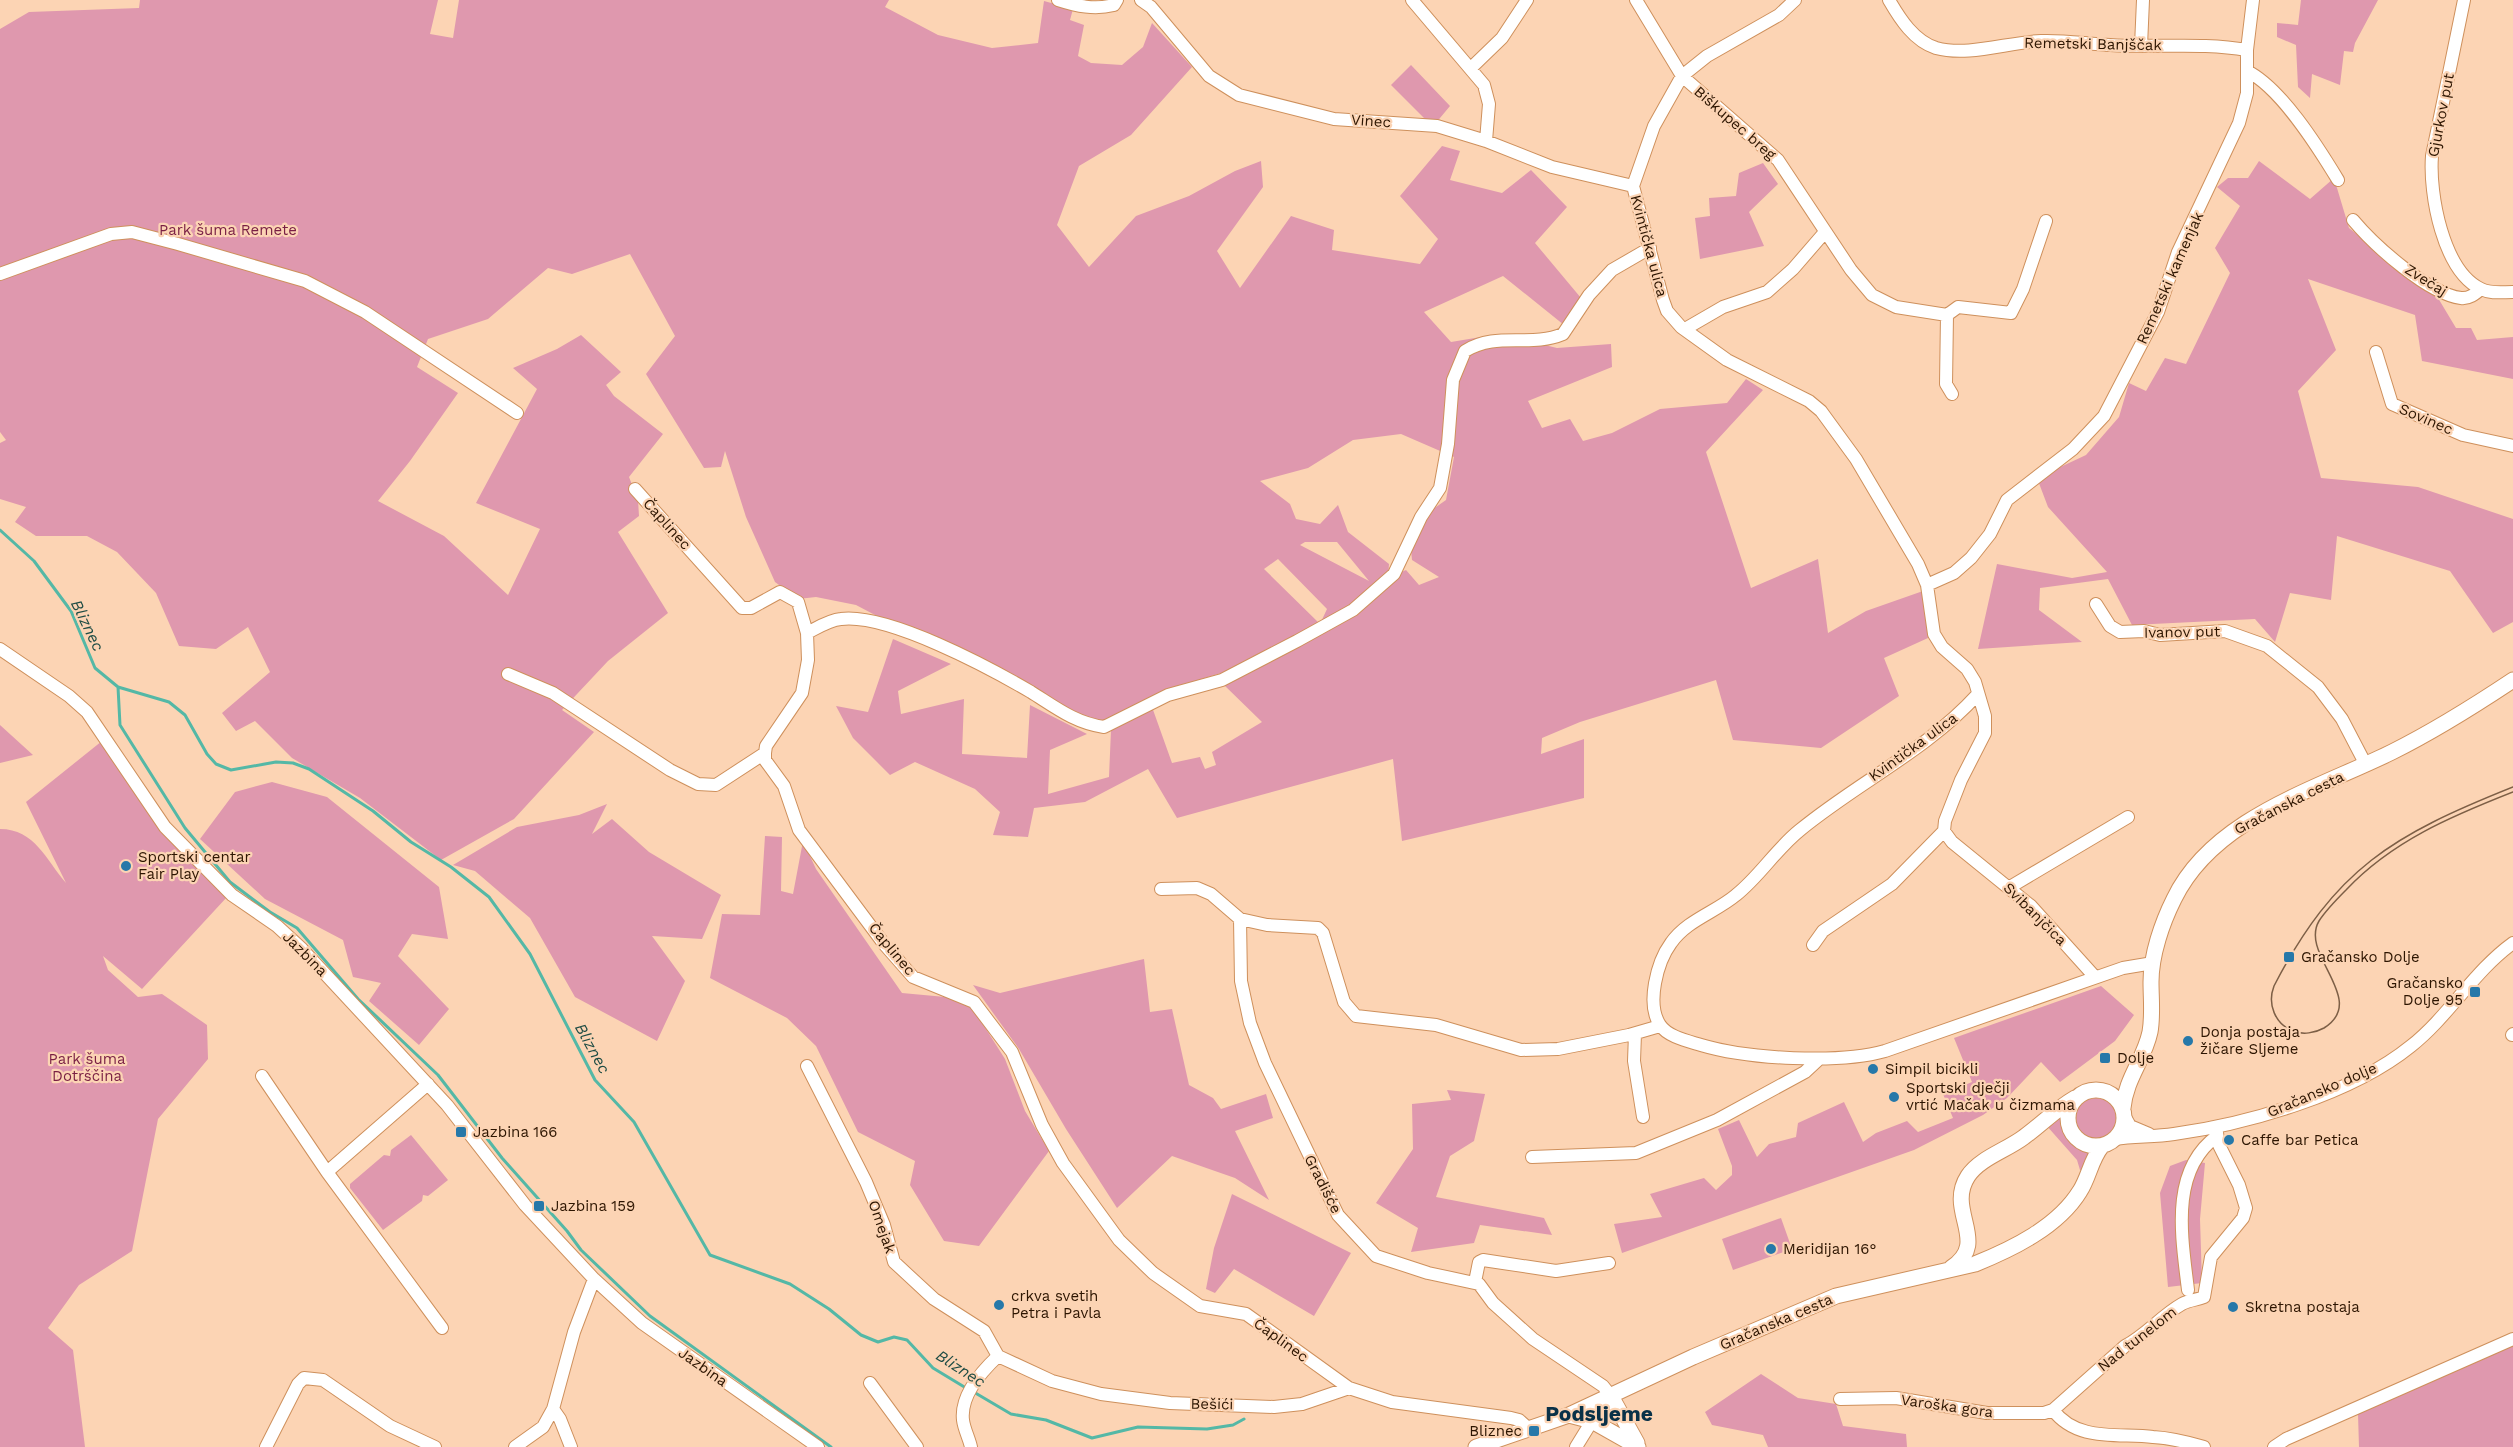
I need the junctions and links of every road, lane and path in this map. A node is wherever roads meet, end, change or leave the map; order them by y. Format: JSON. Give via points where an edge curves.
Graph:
{"nodes":[{"id":1,"x":1058,"y":0,"type":"edge"},
{"id":2,"x":1117,"y":0,"type":"edge"},
{"id":3,"x":1141,"y":0,"type":"edge"},
{"id":4,"x":1412,"y":0,"type":"edge"},
{"id":5,"x":1527,"y":0,"type":"edge"},
{"id":6,"x":1636,"y":0,"type":"edge"},
{"id":7,"x":1795,"y":0,"type":"edge"},
{"id":8,"x":1889,"y":0,"type":"edge"},
{"id":9,"x":2143,"y":0,"type":"edge"},
{"id":10,"x":2253,"y":0,"type":"edge"},
{"id":11,"x":2464,"y":0,"type":"edge"},
{"id":12,"x":2141,"y":46,"type":"junction"},
{"id":13,"x":2247,"y":50,"type":"junction"},
{"id":14,"x":1472,"y":67,"type":"junction"},
{"id":15,"x":2247,"y":71,"type":"junction"},
{"id":16,"x":1682,"y":76,"type":"junction"},
{"id":17,"x":1486,"y":141,"type":"junction"},
{"id":18,"x":2338,"y":180,"type":"dead end"},
{"id":19,"x":1633,"y":186,"type":"junction"},
{"id":20,"x":2353,"y":220,"type":"dead end"},
{"id":21,"x":2046,"y":221,"type":"dead end"},
{"id":22,"x":1825,"y":231,"type":"junction"},
{"id":23,"x":1650,"y":249,"type":"junction"},
{"id":24,"x":0,"y":274,"type":"edge"},
{"id":25,"x":2481,"y":289,"type":"junction"},
{"id":26,"x":2513,"y":292,"type":"edge"},
{"id":27,"x":1947,"y":315,"type":"junction"},
{"id":28,"x":1685,"y":329,"type":"junction"},
{"id":29,"x":2376,"y":352,"type":"dead end"},
{"id":30,"x":1952,"y":393,"type":"dead end"},
{"id":31,"x":517,"y":412,"type":"dead end"},
{"id":32,"x":2513,"y":446,"type":"edge"},
{"id":33,"x":636,"y":489,"type":"dead end"},
{"id":34,"x":1928,"y":585,"type":"junction"},
{"id":35,"x":2096,"y":604,"type":"dead end"},
{"id":36,"x":807,"y":633,"type":"junction"},
{"id":37,"x":0,"y":649,"type":"edge"},
{"id":38,"x":508,"y":674,"type":"dead end"},
{"id":39,"x":2513,"y":680,"type":"edge"},
{"id":40,"x":1977,"y":695,"type":"junction"},
{"id":41,"x":765,"y":753,"type":"junction"},
{"id":42,"x":2366,"y":765,"type":"junction"},
{"id":43,"x":2128,"y":817,"type":"dead end"},
{"id":44,"x":1944,"y":831,"type":"junction"},
{"id":45,"x":2010,"y":887,"type":"junction"},
{"id":46,"x":1161,"y":889,"type":"dead end"},
{"id":47,"x":1240,"y":919,"type":"junction"},
{"id":48,"x":2513,"y":943,"type":"edge"},
{"id":49,"x":1813,"y":945,"type":"dead end"},
{"id":50,"x":2153,"y":963,"type":"junction"},
{"id":51,"x":2095,"y":977,"type":"junction"},
{"id":52,"x":1660,"y":1026,"type":"junction"},
{"id":53,"x":1635,"y":1034,"type":"junction"},
{"id":54,"x":1819,"y":1059,"type":"junction"},
{"id":55,"x":807,"y":1066,"type":"dead end"},
{"id":56,"x":2134,"y":1067,"type":"junction"},
{"id":57,"x":262,"y":1076,"type":"dead end"},
{"id":58,"x":428,"y":1084,"type":"junction"},
{"id":59,"x":2100,"y":1090,"type":"junction"},
{"id":60,"x":2075,"y":1098,"type":"junction"},
{"id":61,"x":2124,"y":1113,"type":"junction"},
{"id":62,"x":1643,"y":1117,"type":"dead end"},
{"id":63,"x":2217,"y":1131,"type":"junction"},
{"id":64,"x":2156,"y":1136,"type":"junction"},
{"id":65,"x":2109,"y":1142,"type":"junction"},
{"id":66,"x":1532,"y":1157,"type":"dead end"},
{"id":67,"x":327,"y":1172,"type":"junction"},
{"id":68,"x":1969,"y":1239,"type":"junction"},
{"id":69,"x":1991,"y":1258,"type":"junction"},
{"id":70,"x":1610,"y":1263,"type":"dead end"},
{"id":71,"x":1948,"y":1270,"type":"junction"},
{"id":72,"x":594,"y":1279,"type":"junction"},
{"id":73,"x":1475,"y":1282,"type":"junction"},
{"id":74,"x":2188,"y":1290,"type":"dead end"},
{"id":75,"x":442,"y":1328,"type":"dead end"},
{"id":76,"x":2513,"y":1339,"type":"edge"},
{"id":77,"x":998,"y":1356,"type":"junction"},
{"id":78,"x":870,"y":1383,"type":"dead end"},
{"id":79,"x":1349,"y":1389,"type":"junction"},
{"id":80,"x":1611,"y":1396,"type":"junction"},
{"id":81,"x":1840,"y":1399,"type":"dead end"},
{"id":82,"x":553,"y":1409,"type":"junction"},
{"id":83,"x":2054,"y":1410,"type":"junction"},
{"id":84,"x":1569,"y":1415,"type":"junction"},
{"id":85,"x":1592,"y":1422,"type":"junction"},
{"id":86,"x":1529,"y":1430,"type":"junction"},
{"id":87,"x":266,"y":1447,"type":"edge"},
{"id":88,"x":435,"y":1447,"type":"edge"},
{"id":89,"x":515,"y":1447,"type":"edge"},
{"id":90,"x":571,"y":1447,"type":"edge"},
{"id":91,"x":818,"y":1447,"type":"edge"},
{"id":92,"x":917,"y":1447,"type":"edge"},
{"id":93,"x":971,"y":1447,"type":"edge"},
{"id":94,"x":1476,"y":1447,"type":"edge"},
{"id":95,"x":1576,"y":1447,"type":"edge"},
{"id":96,"x":1639,"y":1447,"type":"edge"},
{"id":97,"x":2204,"y":1447,"type":"edge"},
{"id":98,"x":2274,"y":1447,"type":"edge"}],
"edges":[{"from":1,"to":2,"type":"street","via":[[1080,7],[1103,8]]},
{"from":3,"to":17,"type":"street","name":"Vinec","via":[[1209,76],[1239,95],[1334,119],[1437,126]]},
{"from":4,"to":14,"type":"street"},
{"from":5,"to":14,"type":"street","via":[[1502,38]]},
{"from":6,"to":16,"type":"street","name":"Biškupec breg"},
{"from":7,"to":16,"type":"street","name":"Kvintička ulica","via":[[1779,15],[1707,56]]},
{"from":8,"to":12,"type":"street","name":"Remetski Banjščak","via":[[1906,27],[1935,47],[1966,50],[2042,41]]},
{"from":9,"to":12,"type":"street"},
{"from":10,"to":13,"type":"street","name":"Remetski kamenjak"},
{"from":11,"to":25,"type":"street","name":"Gjurkov put","via":[[2434,141],[2431,181],[2438,223],[2448,246],[2464,275]]},
{"from":12,"to":13,"type":"street","name":"Remetski Banjščak"},
{"from":13,"to":15,"type":"street","name":"Remetski kamenjak"},
{"from":14,"to":17,"type":"street","via":[[1489,95]]},
{"from":15,"to":18,"type":"street","via":[[2268,84]]},
{"from":15,"to":34,"type":"street","name":"Remetski kamenjak","via":[[2244,107],[2229,148],[2178,252],[2158,312],[2104,416],[2073,449],[2007,500],[1990,534],[1971,558],[1954,573]]},
{"from":16,"to":19,"type":"street","name":"Kvintička ulica","via":[[1654,126]]},
{"from":16,"to":22,"type":"street","name":"Biškupec breg","via":[[1778,160]]},
{"from":17,"to":19,"type":"street","name":"Vinec","via":[[1552,167]]},
{"from":19,"to":23,"type":"street","name":"Kvintička ulica"},
{"from":20,"to":25,"type":"street","name":"Zvečaj","via":[[2436,290],[2463,299]]},
{"from":21,"to":27,"type":"street","name":"Biškupec breg","via":[[2012,313],[1958,307]]},
{"from":22,"to":27,"type":"street","name":"Biškupec breg","via":[[1872,295],[1896,307]]},
{"from":22,"to":28,"type":"street","via":[[1767,292],[1723,307]]},
{"from":23,"to":28,"type":"street","name":"Kvintička ulica","via":[[1668,311]]},
{"from":23,"to":36,"type":"street","via":[[1612,270],[1589,295],[1563,334],[1541,340],[1486,341],[1465,351],[1453,380],[1440,488],[1420,518],[1398,567],[1353,610],[1222,680],[1168,695],[1104,727],[1064,715],[962,656],[889,626],[841,619]]},
{"from":24,"to":31,"type":"street","via":[[111,234],[132,232],[178,244],[305,280],[364,312]]},
{"from":25,"to":26,"type":"street","name":"Zvečaj"},
{"from":27,"to":30,"type":"street","via":[[1946,384]]},
{"from":28,"to":34,"type":"street","name":"Kvintička ulica","via":[[1744,371],[1788,390],[1821,411],[1892,517]]},
{"from":29,"to":32,"type":"street","name":"Sovinec","via":[[2392,404],[2463,435]]},
{"from":33,"to":36,"type":"street","name":"Čaplinec","via":[[742,608],[751,608],[772,594],[789,595],[798,603]]},
{"from":34,"to":40,"type":"street","name":"Kvintička ulica","via":[[1934,634],[1942,647],[1967,669]]},
{"from":35,"to":42,"type":"street","name":"Ivanov put","via":[[2110,626],[2120,632],[2160,635],[2225,630],[2267,646],[2318,687],[2342,719]]},
{"from":36,"to":41,"type":"street","name":"Čaplinec","via":[[808,660],[802,693]]},
{"from":37,"to":58,"type":"street","name":"Jazbina","via":[[87,712],[165,827],[232,896],[277,926],[302,949]]},
{"from":38,"to":41,"type":"street","via":[[554,693],[698,784],[716,785]]},
{"from":39,"to":42,"type":"main road","name":"Gračanska cesta","via":[[2438,728]]},
{"from":40,"to":44,"type":"street","via":[[1985,716],[1985,733],[1961,780]]},
{"from":40,"to":52,"type":"street","name":"Kvintička ulica","via":[[1930,738],[1798,831],[1736,896],[1694,921],[1673,940],[1664,953],[1656,982]]},
{"from":41,"to":79,"type":"street","name":"Čaplinec","via":[[765,760],[784,786],[799,830],[884,944],[913,977],[974,1002],[1011,1052],[1063,1163],[1119,1240],[1153,1273],[1200,1306],[1246,1314]]},
{"from":42,"to":50,"type":"main road","name":"Gračanska cesta","via":[[2259,816],[2213,847],[2174,900]]},
{"from":43,"to":45,"type":"street"},
{"from":44,"to":45,"type":"street","name":"Svibanjčica","via":[[1952,842]]},
{"from":44,"to":49,"type":"street","via":[[1892,884],[1823,931]]},
{"from":45,"to":51,"type":"street","name":"Svibanjčica"},
{"from":46,"to":47,"type":"street","via":[[1197,888],[1212,894]]},
{"from":47,"to":53,"type":"street","via":[[1318,928],[1323,933],[1344,1002],[1356,1016],[1436,1025],[1521,1050],[1558,1049]]},
{"from":47,"to":73,"type":"street","name":"Gradišće","via":[[1241,981],[1250,1023],[1265,1063],[1338,1215],[1377,1256],[1428,1274]]},
{"from":48,"to":63,"type":"street","name":"Gračansko dolje","via":[[2431,1028],[2386,1064],[2345,1084]]},
{"from":50,"to":51,"type":"street"},
{"from":50,"to":56,"type":"main road","name":"Gračanska cesta","via":[[2150,1030]]},
{"from":51,"to":54,"type":"street","via":[[1886,1051],[1858,1058]]},
{"from":52,"to":53,"type":"street"},
{"from":52,"to":54,"type":"street","via":[[1678,1037],[1720,1050]]},
{"from":53,"to":62,"type":"street"},
{"from":54,"to":66,"type":"street","via":[[1810,1070],[1717,1120],[1636,1153]]},
{"from":55,"to":77,"type":"street","name":"Omejak","via":[[866,1182],[894,1262],[934,1299],[984,1331]]},
{"from":56,"to":59,"type":"main road","name":"Gračanska cesta"},
{"from":56,"to":61,"type":"main road","name":"Gračanska cesta"},
{"from":57,"to":67,"type":"street"},
{"from":58,"to":67,"type":"street"},
{"from":58,"to":72,"type":"street","name":"Jazbina","via":[[525,1205]]},
{"from":59,"to":60,"type":"main road","via":[[2087,1091]]},
{"from":59,"to":61,"type":"main road","via":[[2118,1099]]},
{"from":60,"to":65,"type":"main road","via":[[2068,1113],[2072,1132],[2084,1143]]},
{"from":60,"to":68,"type":"main road","via":[[2020,1140],[1981,1163],[1967,1178],[1961,1207]]},
{"from":61,"to":64,"type":"street","via":[[2130,1126]]},
{"from":61,"to":65,"type":"main road","via":[[2121,1132]]},
{"from":63,"to":64,"type":"street","name":"Gračansko dolje"},
{"from":63,"to":74,"type":"street","via":[[2196,1158],[2183,1193],[2182,1236]]},
{"from":63,"to":83,"type":"street","name":"Nad tunelom","via":[[2246,1208],[2211,1257],[2205,1297],[2174,1309],[2125,1346]]},
{"from":64,"to":65,"type":"street","name":"Gračansko dolje"},
{"from":65,"to":69,"type":"main road","name":"Gračanska cesta","via":[[2065,1211]]},
{"from":67,"to":75,"type":"street"},
{"from":68,"to":69,"type":"main road","via":[[1974,1252]]},
{"from":68,"to":71,"type":"main road","via":[[1964,1259]]},
{"from":69,"to":71,"type":"main road","name":"Gračanska cesta"},
{"from":70,"to":73,"type":"street","via":[[1556,1271],[1483,1260],[1479,1262]]},
{"from":71,"to":80,"type":"main road","name":"Gračanska cesta","via":[[1836,1296]]},
{"from":72,"to":82,"type":"street","via":[[574,1332]]},
{"from":72,"to":91,"type":"street","name":"Jazbina","via":[[642,1323]]},
{"from":73,"to":80,"type":"street","via":[[1493,1304],[1533,1339]]},
{"from":76,"to":98,"type":"street"},
{"from":77,"to":79,"type":"street","name":"Bešići","via":[[1052,1381],[1101,1394],[1170,1403],[1274,1407],[1302,1404]]},
{"from":77,"to":93,"type":"street","via":[[970,1392],[962,1419]]},
{"from":78,"to":92,"type":"street"},
{"from":79,"to":86,"type":"street","via":[[1392,1402],[1519,1420]]},
{"from":80,"to":84,"type":"main road","name":"Gračanska cesta"},
{"from":80,"to":96,"type":"main road"},
{"from":81,"to":83,"type":"street","name":"Varoška gora","via":[[1896,1398],[2012,1414]]},
{"from":82,"to":89,"type":"street","via":[[543,1427]]},
{"from":82,"to":90,"type":"street"},
{"from":83,"to":97,"type":"street","via":[[2064,1423],[2090,1434],[2154,1437]]},
{"from":84,"to":85,"type":"main road"},
{"from":84,"to":86,"type":"main road","name":"Gračanska cesta"},
{"from":85,"to":95,"type":"street"},
{"from":85,"to":96,"type":"main road"},
{"from":86,"to":94,"type":"main road","name":"Gračanska cesta"},
{"from":87,"to":88,"type":"street","via":[[298,1384],[304,1378],[314,1377],[408,1437]]}]}
